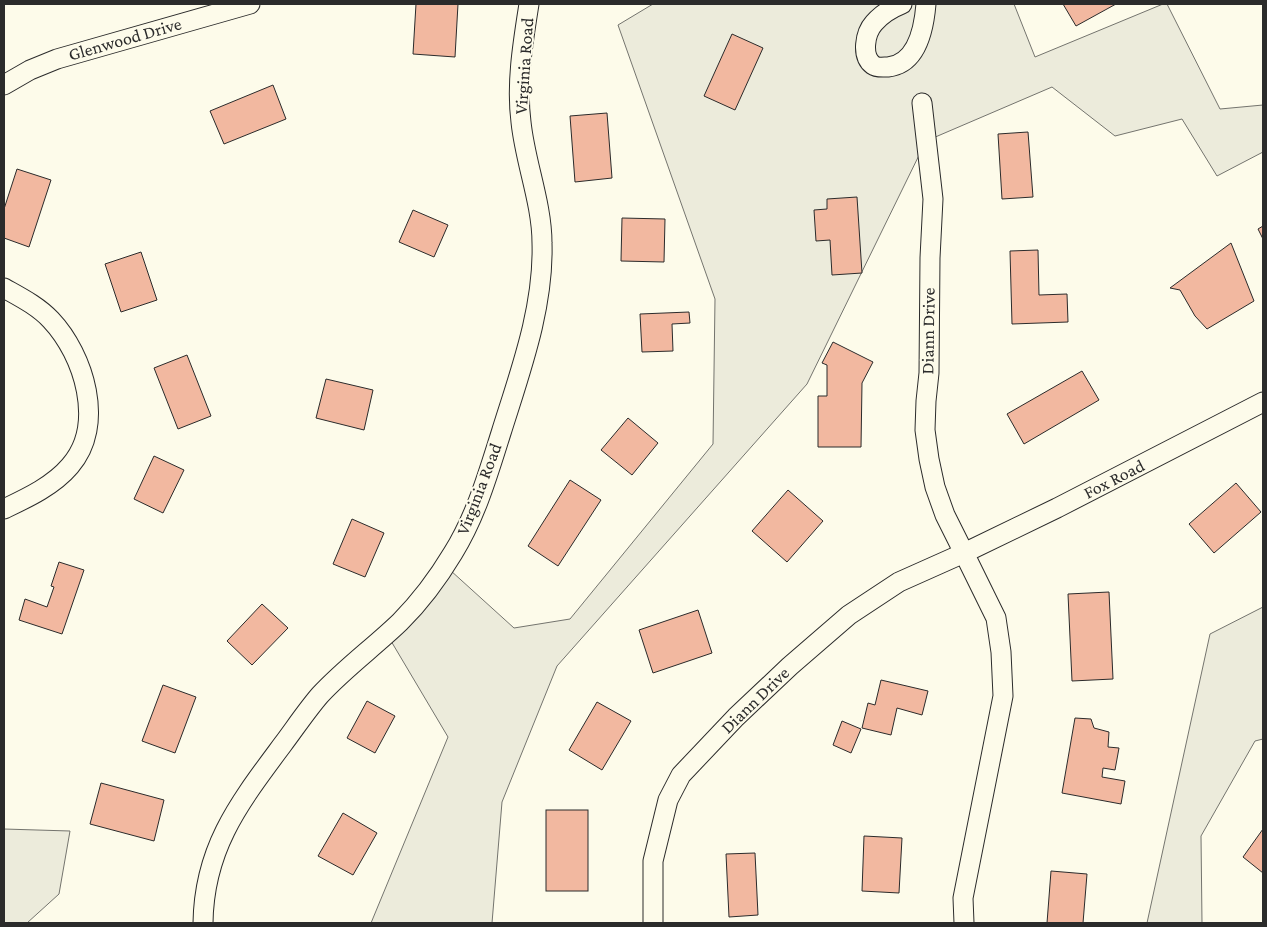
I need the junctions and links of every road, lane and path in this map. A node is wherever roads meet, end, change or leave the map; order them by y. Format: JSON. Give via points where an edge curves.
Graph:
{"nodes":[{"id":1,"x":250,"y":4,"type":"edge"},
{"id":2,"x":528,"y":4,"type":"edge"},
{"id":3,"x":902,"y":4,"type":"edge"},
{"id":4,"x":926,"y":4,"type":"edge"},
{"id":5,"x":4,"y":85,"type":"edge"},
{"id":6,"x":922,"y":103,"type":"dead end"},
{"id":7,"x":4,"y":288,"type":"edge"},
{"id":8,"x":1263,"y":402,"type":"edge"},
{"id":9,"x":4,"y":510,"type":"edge"},
{"id":10,"x":964,"y":553,"type":"junction"},
{"id":11,"x":203,"y":923,"type":"edge"},
{"id":12,"x":653,"y":923,"type":"edge"},
{"id":13,"x":964,"y":923,"type":"edge"}],
"edges":[{"from":1,"to":5,"type":"street","name":"Glenwood Drive","via":[[57,59]]},
{"from":2,"to":11,"type":"street","name":"Virginia Road","via":[[519,94],[521,123],[540,223],[540,279],[524,360],[486,477],[459,543],[431,587],[401,621],[319,696],[226,826],[214,853],[207,881]]},
{"from":3,"to":4,"type":"street","via":[[873,24],[865,47],[873,66],[894,66],[915,48]]},
{"from":6,"to":10,"type":"street","name":"Diann Drive","via":[[933,199],[925,430],[935,487]]},
{"from":7,"to":9,"type":"street","via":[[28,301],[50,320],[68,343],[88,398],[88,413],[84,441],[70,467],[47,486]]},
{"from":8,"to":10,"type":"street","name":"Fox Road"},
{"from":10,"to":12,"type":"street","name":"Diann Drive","via":[[899,582],[849,615],[736,717],[681,775],[668,800],[653,861]]},
{"from":10,"to":13,"type":"street","name":"Diann Drive","via":[[996,618],[1003,696],[963,898]]}]}
